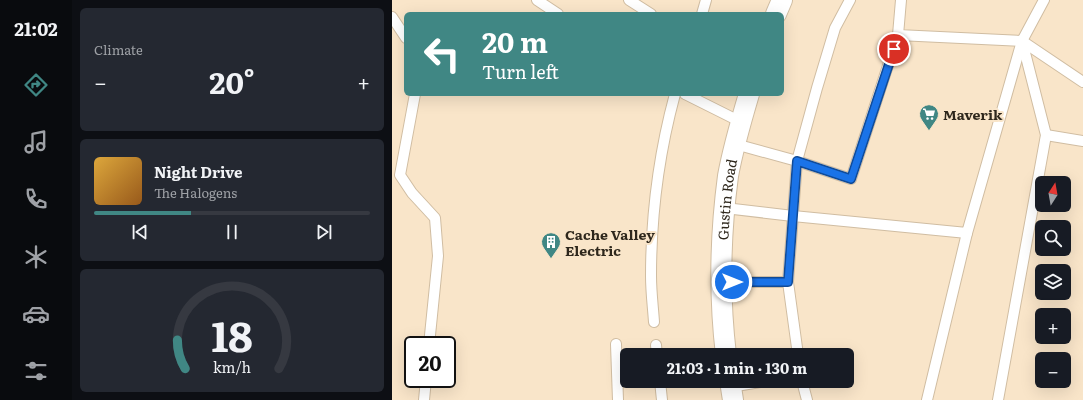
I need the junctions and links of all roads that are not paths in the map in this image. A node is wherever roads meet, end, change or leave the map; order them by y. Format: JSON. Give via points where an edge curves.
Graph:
{"nodes":[{"id":1,"x":536,"y":0,"type":"edge"},
{"id":2,"x":629,"y":0,"type":"edge"},
{"id":3,"x":706,"y":0,"type":"edge"},
{"id":4,"x":782,"y":0,"type":"edge"},
{"id":5,"x":850,"y":0,"type":"edge"},
{"id":6,"x":901,"y":0,"type":"edge"},
{"id":7,"x":1044,"y":0,"type":"edge"},
{"id":8,"x":555,"y":12,"type":"edge"},
{"id":9,"x":648,"y":12,"type":"edge"},
{"id":10,"x":703,"y":12,"type":"edge"},
{"id":11,"x":777,"y":12,"type":"edge"},
{"id":12,"x":392,"y":17,"type":"edge"},
{"id":13,"x":404,"y":35,"type":"edge"},
{"id":14,"x":898,"y":35,"type":"junction"},
{"id":15,"x":1022,"y":41,"type":"junction"},
{"id":16,"x":1083,"y":82,"type":"edge"},
{"id":17,"x":415,"y":96,"type":"edge"},
{"id":18,"x":674,"y":96,"type":"edge"},
{"id":19,"x":689,"y":96,"type":"edge"},
{"id":20,"x":748,"y":96,"type":"edge"},
{"id":21,"x":741,"y":122,"type":"junction"},
{"id":22,"x":1046,"y":135,"type":"junction"},
{"id":23,"x":1083,"y":141,"type":"edge"},
{"id":24,"x":735,"y":144,"type":"junction"},
{"id":25,"x":797,"y":161,"type":"junction"},
{"id":26,"x":724,"y":208,"type":"junction"},
{"id":27,"x":793,"y":216,"type":"junction"},
{"id":28,"x":967,"y":233,"type":"junction"},
{"id":29,"x":721,"y":282,"type":"junction"},
{"id":30,"x":788,"y":282,"type":"junction"},
{"id":31,"x":654,"y":322,"type":"dead end"},
{"id":32,"x":430,"y":336,"type":"edge"},
{"id":33,"x":616,"y":344,"type":"dead end"},
{"id":34,"x":725,"y":348,"type":"edge"},
{"id":35,"x":797,"y":348,"type":"edge"},
{"id":36,"x":425,"y":388,"type":"edge"},
{"id":37,"x":661,"y":388,"type":"edge"},
{"id":38,"x":804,"y":388,"type":"edge"},
{"id":39,"x":424,"y":400,"type":"edge"},
{"id":40,"x":618,"y":400,"type":"edge"},
{"id":41,"x":662,"y":400,"type":"edge"},
{"id":42,"x":808,"y":400,"type":"edge"},
{"id":43,"x":927,"y":400,"type":"edge"},
{"id":44,"x":998,"y":400,"type":"edge"}],
"edges":[{"from":1,"to":8,"type":"lane"},
{"from":2,"to":9,"type":"lane"},
{"from":3,"to":10,"type":"lane"},
{"from":4,"to":11,"type":"street"},
{"from":5,"to":25,"type":"lane","via":[[835,28]]},
{"from":6,"to":14,"type":"lane"},
{"from":7,"to":15,"type":"lane"},
{"from":12,"to":13,"type":"lane"},
{"from":14,"to":15,"type":"lane"},
{"from":14,"to":25,"type":"lane","via":[[851,179]]},
{"from":15,"to":16,"type":"lane"},
{"from":15,"to":22,"type":"lane"},
{"from":15,"to":28,"type":"lane"},
{"from":17,"to":32,"type":"lane","via":[[400,175],[412,193],[436,218],[438,256]]},
{"from":18,"to":31,"type":"lane","via":[[667,124],[655,202],[651,278]]},
{"from":19,"to":21,"type":"lane"},
{"from":20,"to":21,"type":"street","name":"Gustin Road"},
{"from":21,"to":24,"type":"street","name":"Gustin Road"},
{"from":22,"to":23,"type":"lane"},
{"from":22,"to":44,"type":"lane"},
{"from":24,"to":25,"type":"lane"},
{"from":24,"to":26,"type":"street","name":"Gustin Road"},
{"from":25,"to":27,"type":"lane"},
{"from":26,"to":27,"type":"lane"},
{"from":26,"to":29,"type":"street","name":"Gustin Road"},
{"from":27,"to":28,"type":"lane"},
{"from":27,"to":30,"type":"lane"},
{"from":28,"to":43,"type":"lane"},
{"from":29,"to":30,"type":"lane"},
{"from":29,"to":34,"type":"street","name":"Gustin Road"},
{"from":30,"to":35,"type":"lane"},
{"from":33,"to":40,"type":"lane"},
{"from":36,"to":39,"type":"lane"},
{"from":37,"to":41,"type":"lane"},
{"from":38,"to":42,"type":"lane"}]}
